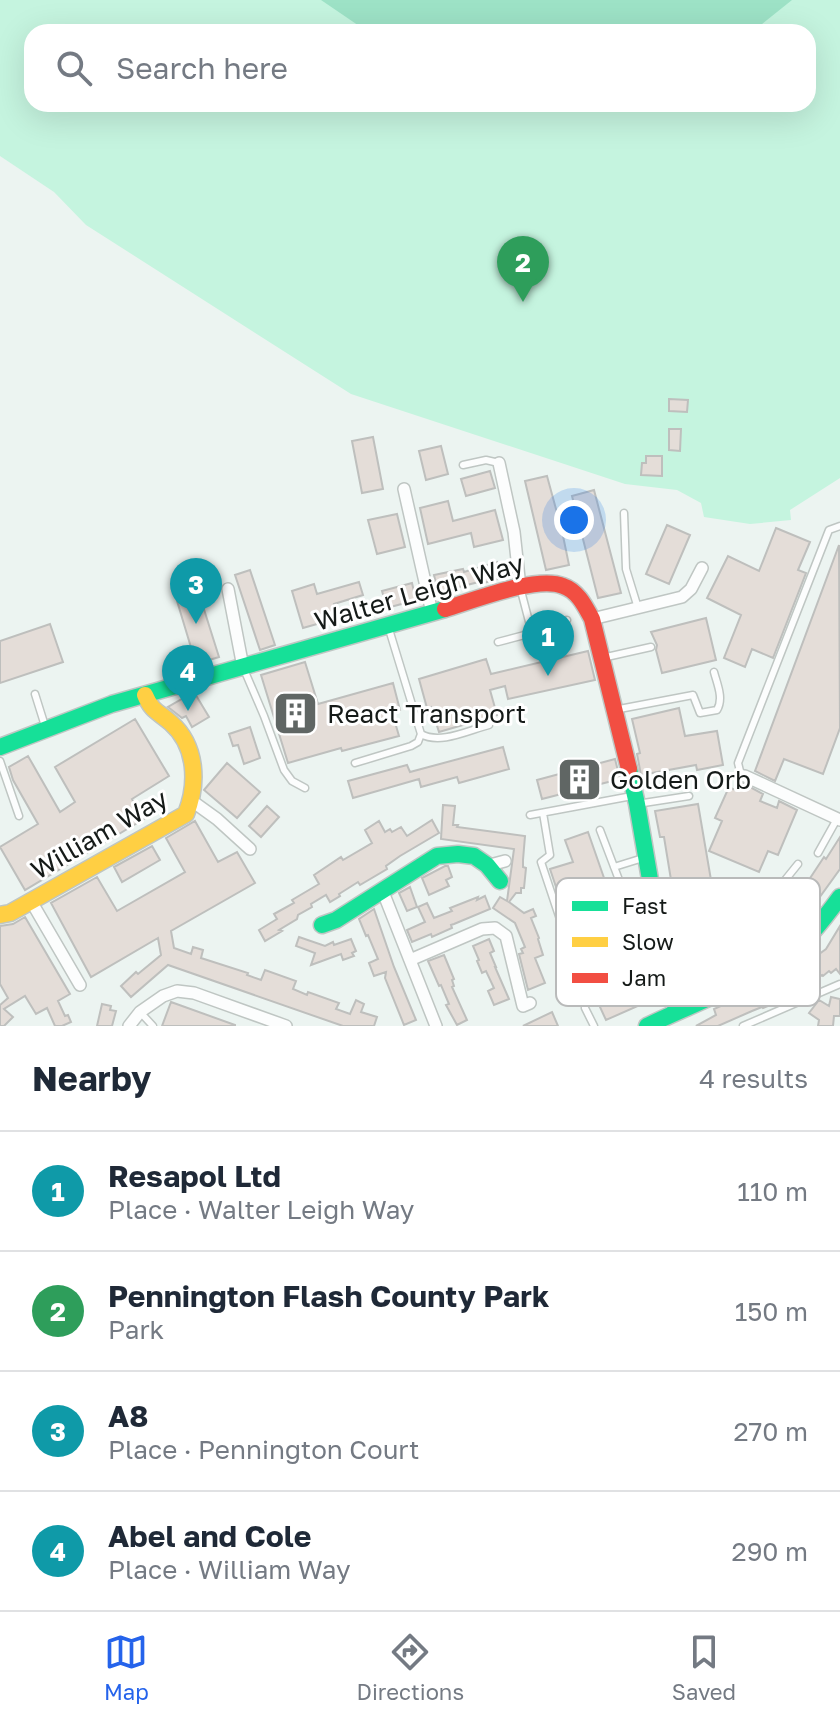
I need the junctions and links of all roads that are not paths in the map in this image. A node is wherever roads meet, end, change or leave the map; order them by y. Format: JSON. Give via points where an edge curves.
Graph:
{"nodes":[{"id":1,"x":499,"y":463,"type":"joint"},
{"id":2,"x":463,"y":465,"type":"dead end"},
{"id":3,"x":404,"y":489,"type":"dead end"},
{"id":4,"x":624,"y":513,"type":"dead end"},
{"id":5,"x":840,"y":526,"type":"edge"},
{"id":6,"x":702,"y":568,"type":"dead end"},
{"id":7,"x":520,"y":587,"type":"junction"},
{"id":8,"x":228,"y":589,"type":"dead end"},
{"id":9,"x":638,"y":608,"type":"junction"},
{"id":10,"x":432,"y":613,"type":"junction"},
{"id":11,"x":592,"y":619,"type":"junction"},
{"id":12,"x":567,"y":620,"type":"dead end"},
{"id":13,"x":388,"y":626,"type":"junction"},
{"id":14,"x":532,"y":633,"type":"junction"},
{"id":15,"x":498,"y":642,"type":"dead end"},
{"id":16,"x":651,"y":647,"type":"dead end"},
{"id":17,"x":602,"y":658,"type":"junction"},
{"id":18,"x":243,"y":667,"type":"junction"},
{"id":19,"x":714,"y":672,"type":"dead end"},
{"id":20,"x":35,"y":694,"type":"dead end"},
{"id":21,"x":145,"y":695,"type":"junction"},
{"id":22,"x":614,"y":710,"type":"junction"},
{"id":23,"x":489,"y":725,"type":"dead end"},
{"id":24,"x":46,"y":730,"type":"junction"},
{"id":25,"x":421,"y":734,"type":"junction"},
{"id":26,"x":0,"y":747,"type":"edge"},
{"id":27,"x":0,"y":761,"type":"edge"},
{"id":28,"x":355,"y":763,"type":"dead end"},
{"id":29,"x":745,"y":776,"type":"joint"},
{"id":30,"x":305,"y":788,"type":"dead end"},
{"id":31,"x":689,"y":796,"type":"dead end"},
{"id":32,"x":636,"y":800,"type":"junction"},
{"id":33,"x":192,"y":801,"type":"junction"},
{"id":34,"x":543,"y":813,"type":"junction"},
{"id":35,"x":530,"y":815,"type":"dead end"},
{"id":36,"x":19,"y":816,"type":"dead end"},
{"id":37,"x":838,"y":820,"type":"edge"},
{"id":38,"x":600,"y":830,"type":"dead end"},
{"id":39,"x":250,"y":849,"type":"dead end"},
{"id":40,"x":818,"y":853,"type":"dead end"},
{"id":41,"x":646,"y":857,"type":"junction"},
{"id":42,"x":798,"y":864,"type":"dead end"},
{"id":43,"x":614,"y":867,"type":"junction"},
{"id":44,"x":618,"y":878,"type":"edge"},
{"id":45,"x":650,"y":878,"type":"edge"},
{"id":46,"x":787,"y":878,"type":"edge"},
{"id":47,"x":500,"y":881,"type":"dead end"},
{"id":48,"x":383,"y":892,"type":"junction"},
{"id":49,"x":840,"y":897,"type":"edge"},
{"id":50,"x":31,"y":901,"type":"junction"},
{"id":51,"x":556,"y":907,"type":"edge"},
{"id":52,"x":0,"y":915,"type":"edge"},
{"id":53,"x":820,"y":921,"type":"edge"},
{"id":54,"x":322,"y":925,"type":"dead end"},
{"id":55,"x":410,"y":960,"type":"junction"},
{"id":56,"x":840,"y":984,"type":"edge"},
{"id":57,"x":80,"y":985,"type":"dead end"},
{"id":58,"x":820,"y":993,"type":"edge"},
{"id":59,"x":523,"y":1006,"type":"dead end"},
{"id":60,"x":674,"y":1006,"type":"edge"},
{"id":61,"x":688,"y":1006,"type":"edge"},
{"id":62,"x":790,"y":1006,"type":"edge"},
{"id":63,"x":585,"y":1008,"type":"dead end"},
{"id":64,"x":677,"y":1011,"type":"junction"},
{"id":65,"x":140,"y":1012,"type":"junction"},
{"id":66,"x":129,"y":1026,"type":"edge"},
{"id":67,"x":153,"y":1026,"type":"edge"},
{"id":68,"x":286,"y":1026,"type":"edge"},
{"id":69,"x":436,"y":1026,"type":"edge"},
{"id":70,"x":594,"y":1026,"type":"edge"},
{"id":71,"x":647,"y":1026,"type":"edge"},
{"id":72,"x":743,"y":1026,"type":"edge"}],
"edges":[{"from":1,"to":2,"type":"lane"},
{"from":1,"to":7,"type":"street"},
{"from":3,"to":10,"type":"street"},
{"from":4,"to":9,"type":"lane","via":[[626,569]]},
{"from":5,"to":29,"type":"lane","via":[[829,530],[738,763]]},
{"from":6,"to":9,"type":"street","via":[[682,597]]},
{"from":7,"to":10,"type":"street","name":"Walter Leigh Way"},
{"from":7,"to":11,"type":"street","name":"Walter Leigh Way","via":[[540,582],[566,587],[577,593]]},
{"from":7,"to":14,"type":"lane"},
{"from":8,"to":18,"type":"street"},
{"from":9,"to":11,"type":"street"},
{"from":10,"to":13,"type":"street","name":"Walter Leigh Way"},
{"from":11,"to":17,"type":"street","name":"Walter Leigh Way"},
{"from":12,"to":14,"type":"lane"},
{"from":13,"to":18,"type":"street","name":"Walter Leigh Way"},
{"from":13,"to":25,"type":"lane"},
{"from":14,"to":15,"type":"lane"},
{"from":16,"to":17,"type":"lane"},
{"from":17,"to":22,"type":"street","name":"Walter Leigh Way"},
{"from":18,"to":21,"type":"street","name":"Walter Leigh Way"},
{"from":18,"to":30,"type":"lane","via":[[284,770]]},
{"from":19,"to":22,"type":"lane","via":[[717,710],[700,713],[693,695]]},
{"from":20,"to":24,"type":"lane"},
{"from":21,"to":24,"type":"street","name":"Walter Leigh Way"},
{"from":21,"to":33,"type":"street","name":"William Way","via":[[153,711],[187,744],[195,771]]},
{"from":22,"to":32,"type":"street","name":"Walter Leigh Way"},
{"from":23,"to":25,"type":"lane","via":[[438,739]]},
{"from":24,"to":26,"type":"street","name":"Walter Leigh Way"},
{"from":25,"to":28,"type":"lane","via":[[411,746]]},
{"from":27,"to":36,"type":"lane"},
{"from":29,"to":37,"type":"street"},
{"from":31,"to":32,"type":"lane"},
{"from":32,"to":34,"type":"lane"},
{"from":32,"to":41,"type":"street","name":"Walter Leigh Way"},
{"from":33,"to":39,"type":"street"},
{"from":33,"to":50,"type":"street","name":"William Way","via":[[186,814]]},
{"from":34,"to":35,"type":"lane"},
{"from":34,"to":51,"type":"lane","via":[[550,855],[541,862]]},
{"from":37,"to":40,"type":"lane"},
{"from":38,"to":43,"type":"lane"},
{"from":41,"to":43,"type":"lane"},
{"from":41,"to":45,"type":"street","name":"Walter Leigh Way"},
{"from":42,"to":46,"type":"lane"},
{"from":43,"to":44,"type":"lane"},
{"from":47,"to":48,"type":"street","via":[[498,863],[456,853],[437,856]]},
{"from":48,"to":54,"type":"street"},
{"from":48,"to":55,"type":"street"},
{"from":49,"to":53,"type":"street"},
{"from":50,"to":52,"type":"street","name":"William Way"},
{"from":50,"to":57,"type":"street"},
{"from":55,"to":59,"type":"street","via":[[495,928],[506,936]]},
{"from":55,"to":69,"type":"street"},
{"from":56,"to":58,"type":"lane"},
{"from":60,"to":64,"type":"street","name":"Walter Leigh Way"},
{"from":61,"to":64,"type":"street"},
{"from":62,"to":72,"type":"lane"},
{"from":63,"to":70,"type":"lane"},
{"from":64,"to":71,"type":"street"},
{"from":65,"to":66,"type":"street"},
{"from":65,"to":67,"type":"lane"},
{"from":65,"to":68,"type":"street","via":[[177,991]]}]}
